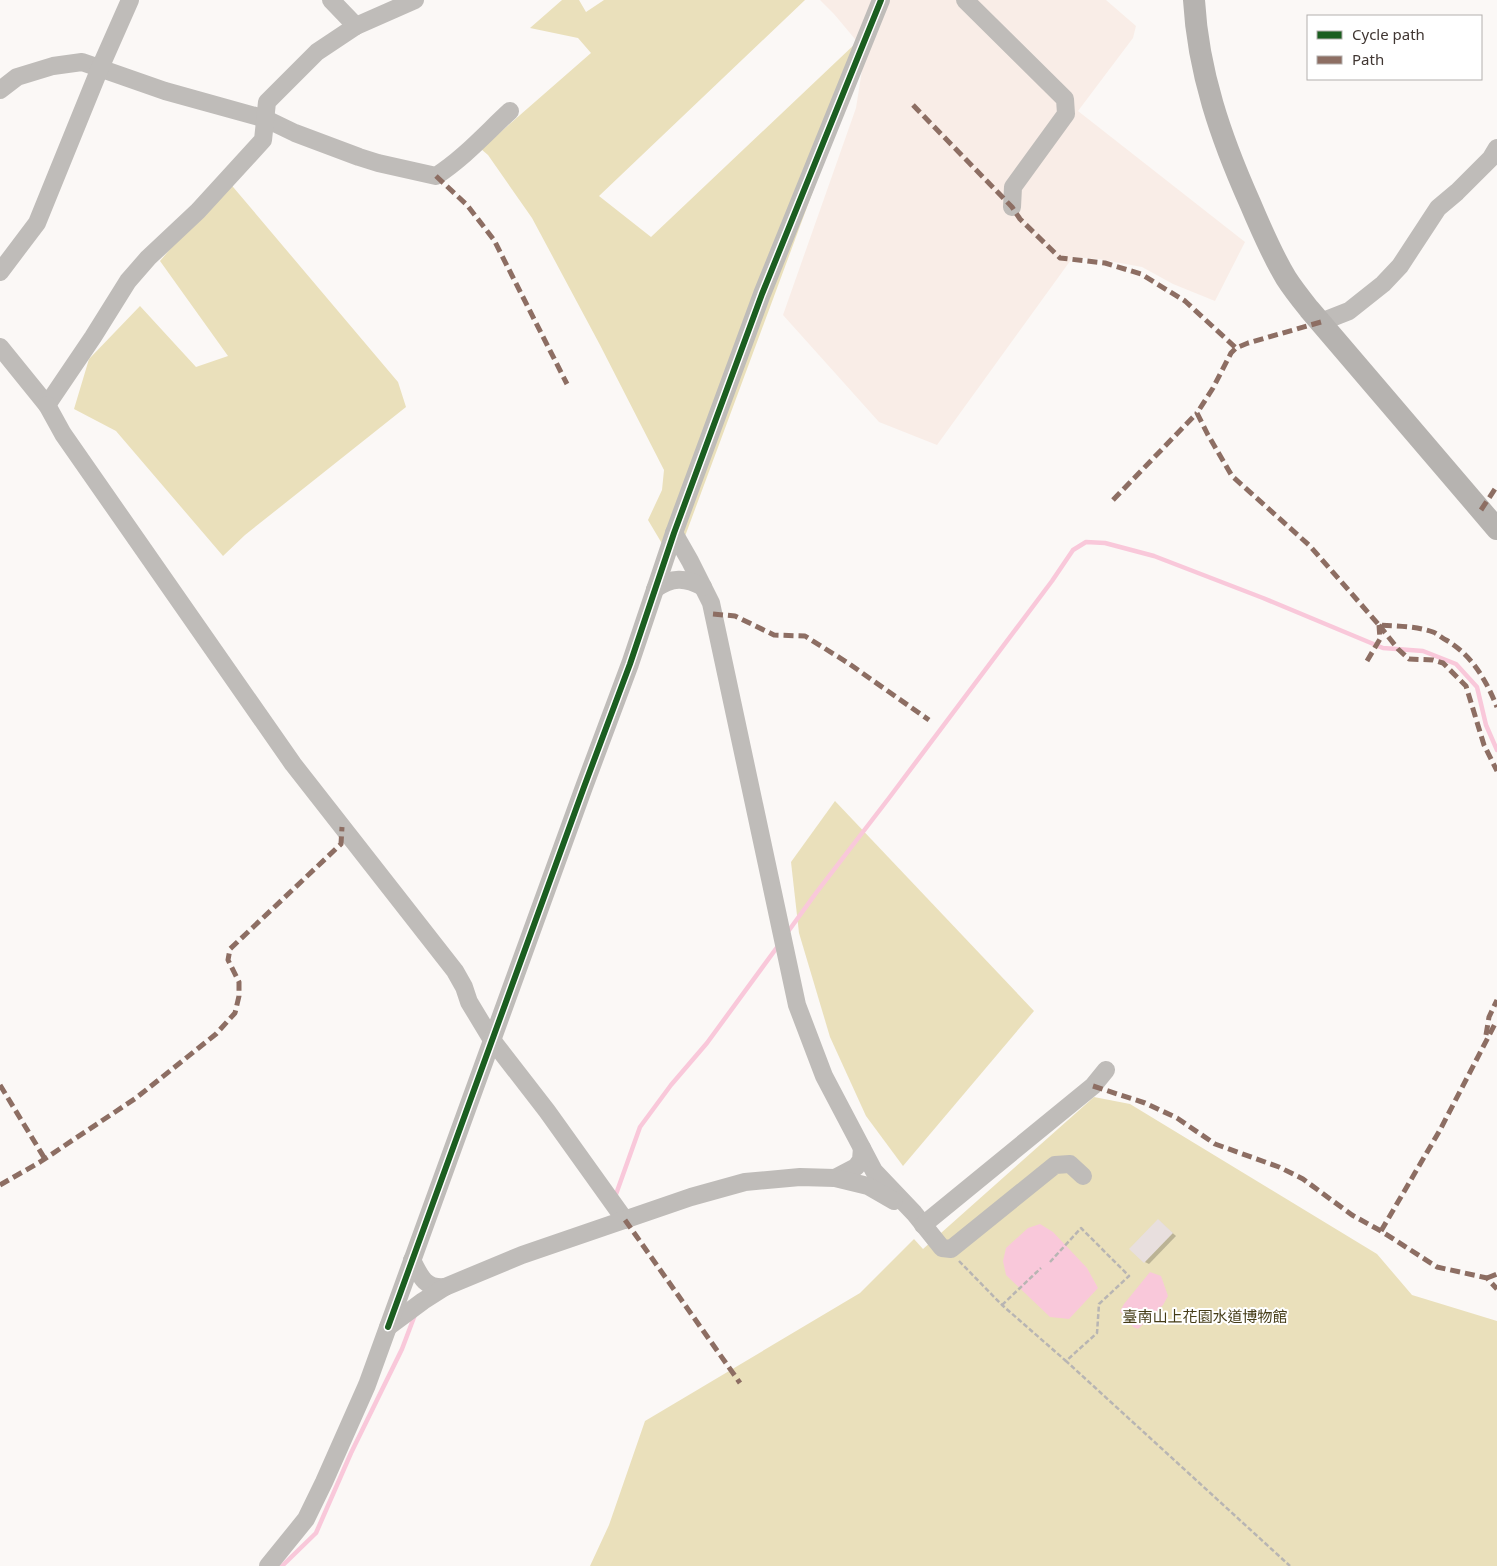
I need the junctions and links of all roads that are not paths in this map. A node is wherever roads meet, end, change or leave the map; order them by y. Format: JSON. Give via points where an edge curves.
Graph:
{"nodes":[{"id":1,"x":130,"y":0,"type":"edge"},
{"id":2,"x":331,"y":0,"type":"edge"},
{"id":3,"x":416,"y":0,"type":"edge"},
{"id":4,"x":881,"y":0,"type":"edge"},
{"id":5,"x":965,"y":0,"type":"edge"},
{"id":6,"x":1194,"y":0,"type":"edge"},
{"id":7,"x":356,"y":26,"type":"junction"},
{"id":8,"x":100,"y":68,"type":"junction"},
{"id":9,"x":0,"y":90,"type":"edge"},
{"id":10,"x":510,"y":110,"type":"dead end"},
{"id":11,"x":266,"y":119,"type":"junction"},
{"id":12,"x":1497,"y":148,"type":"edge"},
{"id":13,"x":1012,"y":207,"type":"dead end"},
{"id":14,"x":0,"y":272,"type":"edge"},
{"id":15,"x":1321,"y":322,"type":"junction"},
{"id":16,"x":0,"y":347,"type":"edge"},
{"id":17,"x":48,"y":405,"type":"junction"},
{"id":18,"x":1497,"y":529,"type":"edge"},
{"id":19,"x":674,"y":533,"type":"junction"},
{"id":20,"x":703,"y":587,"type":"junction"},
{"id":21,"x":655,"y":589,"type":"junction"},
{"id":22,"x":492,"y":1040,"type":"junction"},
{"id":23,"x":1106,"y":1070,"type":"dead end"},
{"id":24,"x":862,"y":1148,"type":"junction"},
{"id":25,"x":1083,"y":1176,"type":"dead end"},
{"id":26,"x":835,"y":1178,"type":"junction"},
{"id":27,"x":918,"y":1219,"type":"junction"},
{"id":28,"x":625,"y":1220,"type":"junction"},
{"id":29,"x":412,"y":1260,"type":"junction"},
{"id":30,"x":445,"y":1287,"type":"junction"},
{"id":31,"x":388,"y":1327,"type":"junction"},
{"id":32,"x":268,"y":1566,"type":"edge"}],
"edges":[{"from":1,"to":8,"type":"street"},
{"from":2,"to":7,"type":"street"},
{"from":3,"to":7,"type":"street"},
{"from":4,"to":19,"type":"street","via":[[762,294]]},
{"from":5,"to":13,"type":"street","via":[[1065,99],[1066,114],[1013,187]]},
{"from":6,"to":15,"type":"main road","via":[[1207,89],[1231,162],[1287,279]]},
{"from":7,"to":11,"type":"street","via":[[317,52],[272,96],[267,102]]},
{"from":8,"to":9,"type":"street","via":[[82,62],[53,66],[17,77]]},
{"from":8,"to":11,"type":"street"},
{"from":8,"to":14,"type":"street","via":[[37,223]]},
{"from":10,"to":11,"type":"street","via":[[464,156],[436,176],[359,157]]},
{"from":11,"to":17,"type":"street","via":[[264,140],[128,281]]},
{"from":12,"to":15,"type":"street","via":[[1491,158],[1438,208],[1400,266],[1383,284],[1350,311]]},
{"from":15,"to":18,"type":"main road"},
{"from":16,"to":17,"type":"street"},
{"from":17,"to":22,"type":"street","via":[[63,434],[293,764],[455,971]]},
{"from":19,"to":20,"type":"street"},
{"from":19,"to":21,"type":"street"},
{"from":20,"to":21,"type":"street","via":[[682,580],[665,582]]},
{"from":20,"to":24,"type":"street","via":[[711,603],[798,1005],[824,1076]]},
{"from":21,"to":22,"type":"street"},
{"from":22,"to":28,"type":"street"},
{"from":22,"to":29,"type":"street"},
{"from":23,"to":27,"type":"street","via":[[1093,1086]]},
{"from":24,"to":26,"type":"street","via":[[861,1160],[856,1167]]},
{"from":24,"to":27,"type":"street","via":[[874,1171]]},
{"from":25,"to":27,"type":"street","via":[[1070,1164],[1055,1164],[951,1249],[942,1248]]},
{"from":26,"to":27,"type":"street","via":[[868,1186]]},
{"from":26,"to":28,"type":"street","via":[[800,1177],[745,1182]]},
{"from":28,"to":30,"type":"street","via":[[522,1255]]},
{"from":29,"to":30,"type":"street","via":[[420,1276],[431,1286]]},
{"from":29,"to":31,"type":"street"},
{"from":30,"to":31,"type":"street"},
{"from":31,"to":32,"type":"street","via":[[367,1385],[306,1519]]}]}
